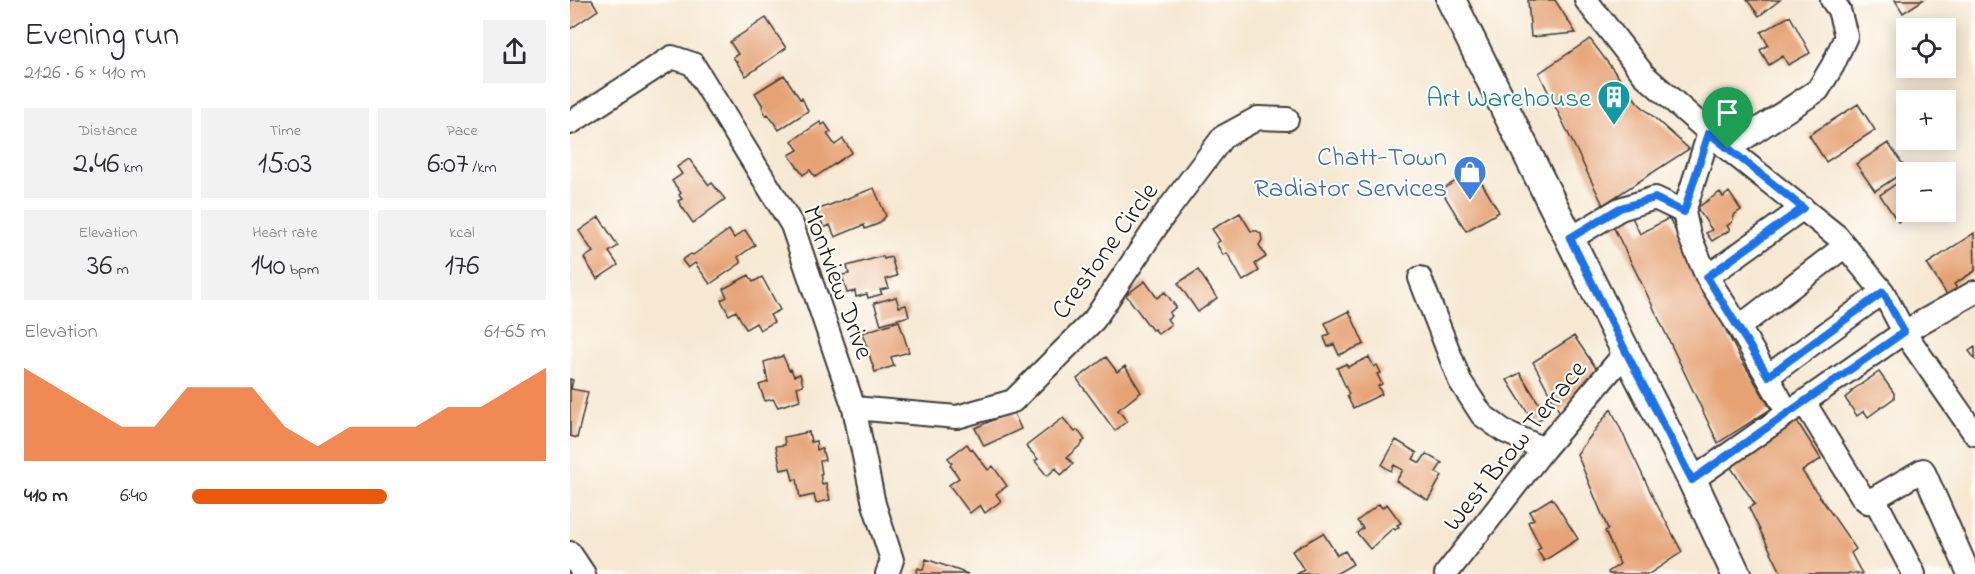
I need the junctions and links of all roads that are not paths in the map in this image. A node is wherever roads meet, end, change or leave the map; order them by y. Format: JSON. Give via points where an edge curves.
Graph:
{"nodes":[{"id":1,"x":1451,"y":0,"type":"edge"},
{"id":2,"x":1586,"y":0,"type":"edge"},
{"id":3,"x":1832,"y":0,"type":"edge"},
{"id":4,"x":1287,"y":119,"type":"dead end"},
{"id":5,"x":570,"y":123,"type":"edge"},
{"id":6,"x":1709,"y":133,"type":"junction"},
{"id":7,"x":1728,"y":149,"type":"junction"},
{"id":8,"x":1803,"y":208,"type":"junction"},
{"id":9,"x":1684,"y":212,"type":"junction"},
{"id":10,"x":1570,"y":238,"type":"junction"},
{"id":11,"x":1845,"y":246,"type":"junction"},
{"id":12,"x":1707,"y":277,"type":"junction"},
{"id":13,"x":1420,"y":278,"type":"dead end"},
{"id":14,"x":1883,"y":292,"type":"junction"},
{"id":15,"x":1975,"y":292,"type":"edge"},
{"id":16,"x":1738,"y":327,"type":"junction"},
{"id":17,"x":1904,"y":332,"type":"junction"},
{"id":18,"x":1626,"y":352,"type":"junction"},
{"id":19,"x":1768,"y":376,"type":"junction"},
{"id":20,"x":1796,"y":407,"type":"junction"},
{"id":21,"x":855,"y":408,"type":"junction"},
{"id":22,"x":1975,"y":434,"type":"edge"},
{"id":23,"x":1544,"y":448,"type":"junction"},
{"id":24,"x":1692,"y":480,"type":"junction"},
{"id":25,"x":1874,"y":498,"type":"junction"},
{"id":26,"x":570,"y":553,"type":"edge"},
{"id":27,"x":584,"y":574,"type":"edge"},
{"id":28,"x":887,"y":574,"type":"edge"},
{"id":29,"x":1446,"y":574,"type":"edge"},
{"id":30,"x":1736,"y":574,"type":"edge"},
{"id":31,"x":1914,"y":574,"type":"edge"},
{"id":32,"x":1970,"y":574,"type":"edge"}],
"edges":[{"from":1,"to":10,"type":"main road"},
{"from":2,"to":6,"type":"street","via":[[1644,75]]},
{"from":3,"to":7,"type":"street","via":[[1846,36],[1818,90]]},
{"from":4,"to":21,"type":"street","name":"Crestone Circle","via":[[1258,118],[1223,137],[1164,215],[1094,320],[1013,400],[957,417]]},
{"from":5,"to":21,"type":"street","name":"Montview Drive","via":[[672,57],[693,64],[792,225]]},
{"from":6,"to":7,"type":"street"},
{"from":6,"to":9,"type":"street"},
{"from":7,"to":8,"type":"street"},
{"from":8,"to":11,"type":"street"},
{"from":8,"to":12,"type":"street"},
{"from":9,"to":10,"type":"street","via":[[1655,198],[1620,208]]},
{"from":9,"to":12,"type":"street"},
{"from":10,"to":18,"type":"main road"},
{"from":11,"to":14,"type":"street"},
{"from":11,"to":16,"type":"street"},
{"from":12,"to":16,"type":"street"},
{"from":13,"to":23,"type":"street","via":[[1460,381],[1482,415],[1504,431]]},
{"from":14,"to":17,"type":"street"},
{"from":14,"to":19,"type":"street"},
{"from":15,"to":17,"type":"street"},
{"from":16,"to":19,"type":"street"},
{"from":17,"to":20,"type":"street"},
{"from":17,"to":22,"type":"street"},
{"from":18,"to":23,"type":"street","name":"West Brow Terrace"},
{"from":18,"to":24,"type":"main road"},
{"from":19,"to":20,"type":"street"},
{"from":20,"to":24,"type":"street"},
{"from":20,"to":25,"type":"street","via":[[1863,498],[1868,502]]},
{"from":21,"to":28,"type":"street","name":"Montview Drive","via":[[874,504],[892,560]]},
{"from":23,"to":29,"type":"street","name":"West Brow Terrace"},
{"from":24,"to":30,"type":"main road"},
{"from":25,"to":31,"type":"street"},
{"from":25,"to":32,"type":"street","via":[[1923,470]]},
{"from":26,"to":27,"type":"street"}]}
